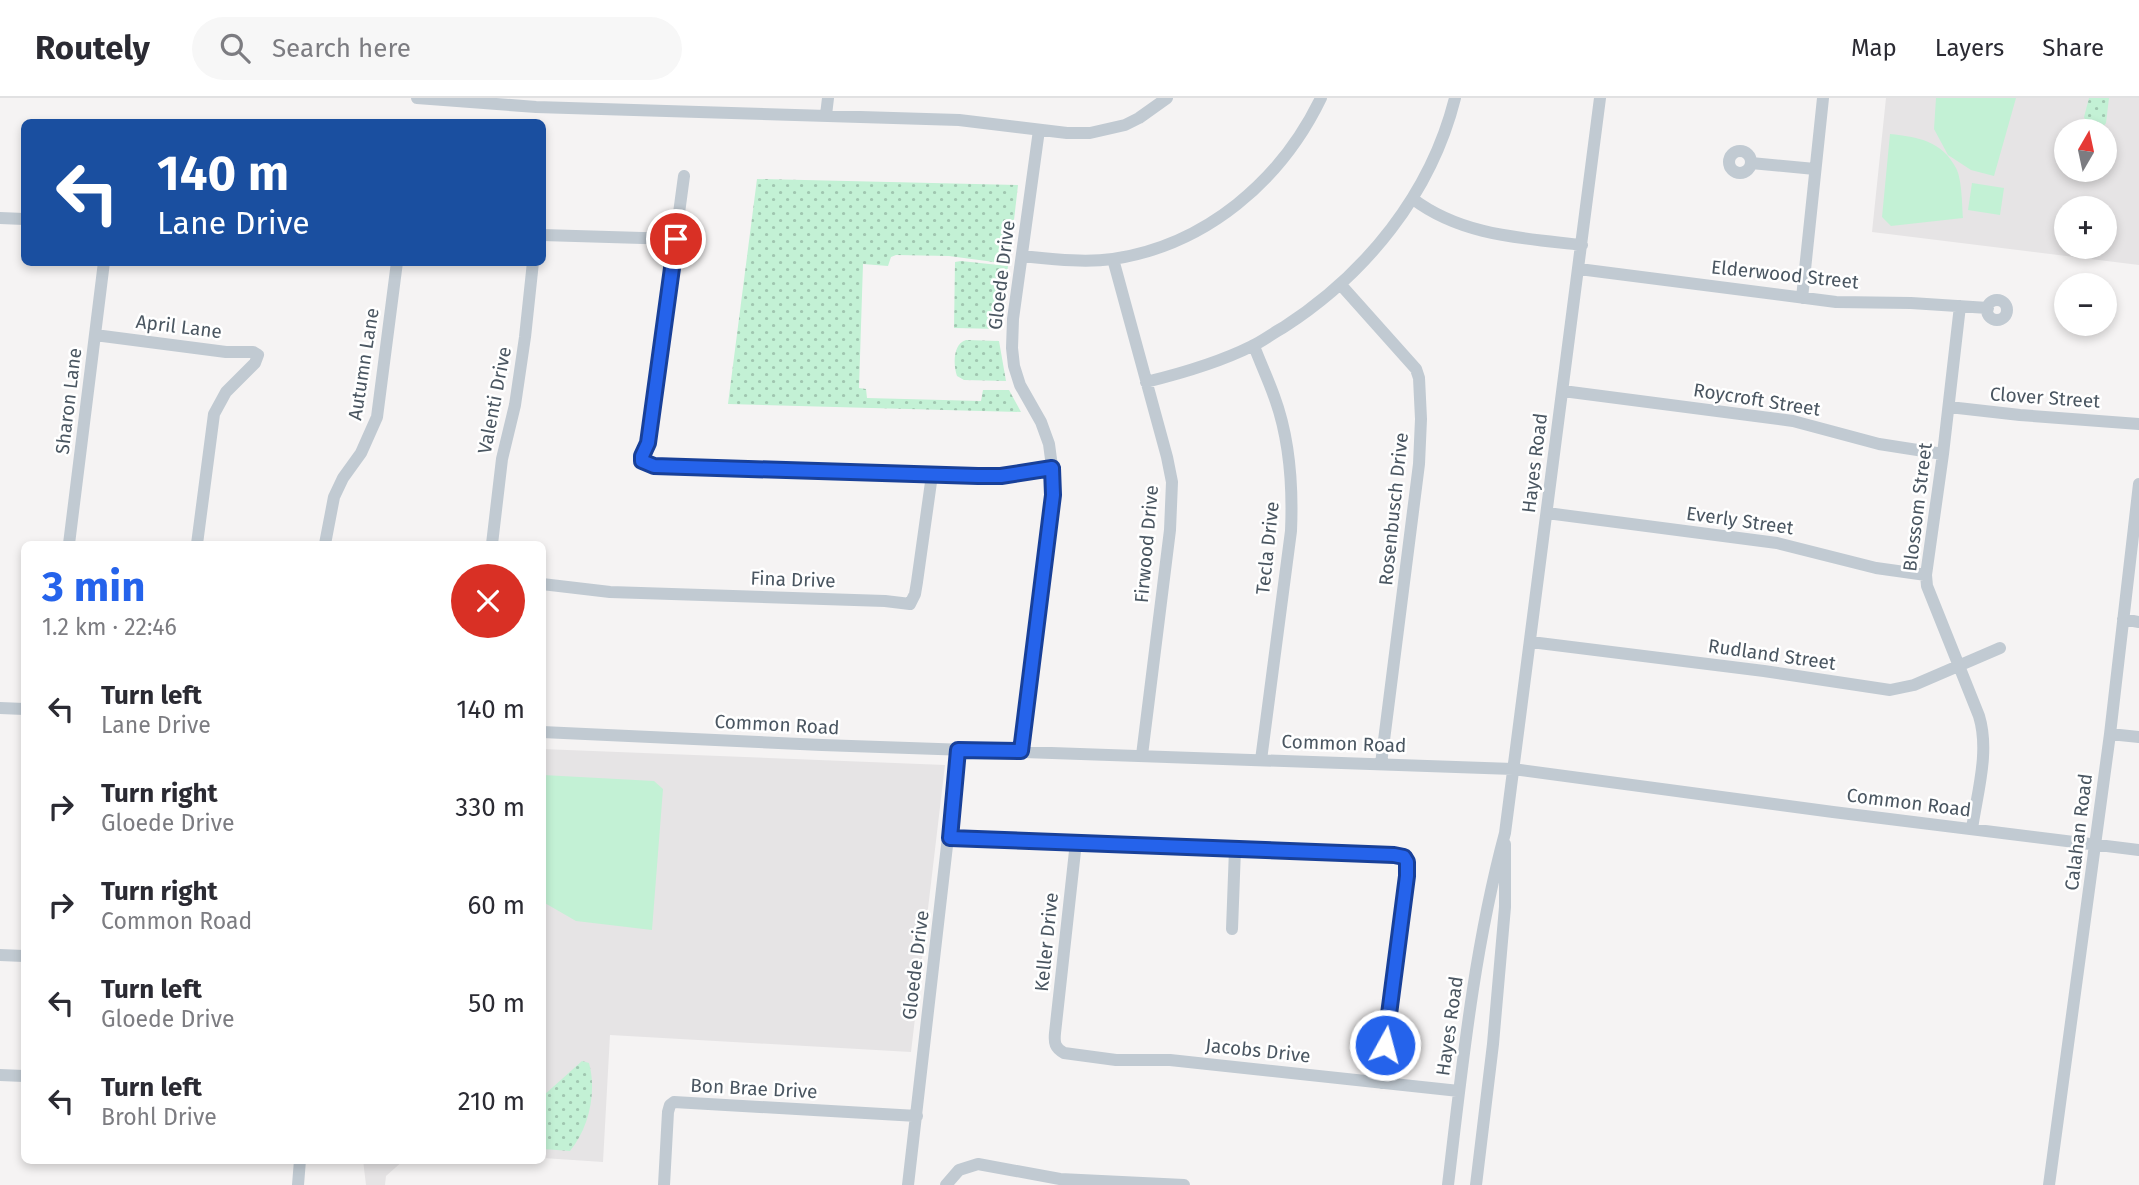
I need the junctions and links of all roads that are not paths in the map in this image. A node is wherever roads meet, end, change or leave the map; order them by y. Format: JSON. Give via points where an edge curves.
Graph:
{"nodes":[{"id":1,"x":419,"y":98,"type":"edge"},
{"id":2,"x":709,"y":98,"type":"edge"},
{"id":3,"x":828,"y":98,"type":"edge"},
{"id":4,"x":1167,"y":98,"type":"edge"},
{"id":5,"x":1321,"y":98,"type":"edge"},
{"id":6,"x":1455,"y":98,"type":"edge"},
{"id":7,"x":1600,"y":98,"type":"edge"},
{"id":8,"x":1823,"y":98,"type":"edge"},
{"id":9,"x":596,"y":103,"type":"edge"},
{"id":10,"x":708,"y":112,"type":"junction"},
{"id":11,"x":826,"y":116,"type":"junction"},
{"id":12,"x":1039,"y":130,"type":"junction"},
{"id":13,"x":1751,"y":163,"type":"dead end"},
{"id":14,"x":1815,"y":169,"type":"junction"},
{"id":15,"x":684,"y":176,"type":"dead end"},
{"id":16,"x":1413,"y":199,"type":"junction"},
{"id":17,"x":0,"y":218,"type":"edge"},
{"id":18,"x":21,"y":219,"type":"edge"},
{"id":19,"x":546,"y":235,"type":"edge"},
{"id":20,"x":676,"y":239,"type":"junction"},
{"id":21,"x":1582,"y":245,"type":"junction"},
{"id":22,"x":1022,"y":256,"type":"junction"},
{"id":23,"x":1113,"y":259,"type":"junction"},
{"id":24,"x":104,"y":266,"type":"edge"},
{"id":25,"x":396,"y":266,"type":"edge"},
{"id":26,"x":533,"y":266,"type":"edge"},
{"id":27,"x":1579,"y":269,"type":"junction"},
{"id":28,"x":1341,"y":285,"type":"junction"},
{"id":29,"x":1802,"y":298,"type":"junction"},
{"id":30,"x":1960,"y":306,"type":"junction"},
{"id":31,"x":1988,"y":308,"type":"dead end"},
{"id":32,"x":95,"y":335,"type":"junction"},
{"id":33,"x":1254,"y":346,"type":"junction"},
{"id":34,"x":1146,"y":382,"type":"junction"},
{"id":35,"x":1563,"y":391,"type":"junction"},
{"id":36,"x":1949,"y":407,"type":"junction"},
{"id":37,"x":2139,"y":424,"type":"edge"},
{"id":38,"x":1943,"y":454,"type":"junction"},
{"id":39,"x":1052,"y":468,"type":"junction"},
{"id":40,"x":932,"y":475,"type":"junction"},
{"id":41,"x":2139,"y":490,"type":"edge"},
{"id":42,"x":1547,"y":513,"type":"junction"},
{"id":43,"x":69,"y":541,"type":"edge"},
{"id":44,"x":197,"y":541,"type":"edge"},
{"id":45,"x":326,"y":541,"type":"edge"},
{"id":46,"x":492,"y":541,"type":"edge"},
{"id":47,"x":1926,"y":575,"type":"junction"},
{"id":48,"x":546,"y":585,"type":"edge"},
{"id":49,"x":2123,"y":620,"type":"junction"},
{"id":50,"x":2139,"y":622,"type":"edge"},
{"id":51,"x":1531,"y":642,"type":"junction"},
{"id":52,"x":2000,"y":648,"type":"dead end"},
{"id":53,"x":1959,"y":667,"type":"junction"},
{"id":54,"x":0,"y":708,"type":"edge"},
{"id":55,"x":21,"y":709,"type":"edge"},
{"id":56,"x":546,"y":732,"type":"edge"},
{"id":57,"x":2110,"y":734,"type":"junction"},
{"id":58,"x":2139,"y":737,"type":"edge"},
{"id":59,"x":958,"y":750,"type":"junction"},
{"id":60,"x":1021,"y":751,"type":"junction"},
{"id":61,"x":1142,"y":755,"type":"junction"},
{"id":62,"x":1261,"y":760,"type":"junction"},
{"id":63,"x":1381,"y":764,"type":"junction"},
{"id":64,"x":1513,"y":769,"type":"junction"},
{"id":65,"x":1972,"y":829,"type":"junction"},
{"id":66,"x":1505,"y":833,"type":"junction"},
{"id":67,"x":950,"y":838,"type":"junction"},
{"id":68,"x":1076,"y":842,"type":"junction"},
{"id":69,"x":2096,"y":845,"type":"junction"},
{"id":70,"x":1235,"y":849,"type":"junction"},
{"id":71,"x":2139,"y":850,"type":"edge"},
{"id":72,"x":1232,"y":929,"type":"dead end"},
{"id":73,"x":0,"y":955,"type":"edge"},
{"id":74,"x":21,"y":956,"type":"edge"},
{"id":75,"x":1477,"y":964,"type":"junction"},
{"id":76,"x":1500,"y":967,"type":"junction"},
{"id":77,"x":1056,"y":1046,"type":"joint"},
{"id":78,"x":0,"y":1075,"type":"edge"},
{"id":79,"x":21,"y":1076,"type":"edge"},
{"id":80,"x":1381,"y":1083,"type":"junction"},
{"id":81,"x":1459,"y":1091,"type":"junction"},
{"id":82,"x":917,"y":1116,"type":"junction"},
{"id":83,"x":300,"y":1164,"type":"edge"},
{"id":84,"x":1151,"y":1184,"type":"edge"},
{"id":85,"x":298,"y":1185,"type":"edge"},
{"id":86,"x":664,"y":1185,"type":"edge"},
{"id":87,"x":908,"y":1185,"type":"edge"},
{"id":88,"x":946,"y":1185,"type":"edge"},
{"id":89,"x":1184,"y":1185,"type":"edge"},
{"id":90,"x":1448,"y":1185,"type":"edge"},
{"id":91,"x":1476,"y":1185,"type":"edge"},
{"id":92,"x":2049,"y":1185,"type":"edge"}],
"edges":[{"from":1,"to":9,"type":"street","via":[[536,107]]},
{"from":2,"to":10,"type":"street"},
{"from":3,"to":11,"type":"street"},
{"from":4,"to":12,"type":"street","via":[[1139,118],[1090,134]]},
{"from":5,"to":23,"type":"street","via":[[1286,158],[1238,204],[1171,243]]},
{"from":6,"to":16,"type":"street"},
{"from":7,"to":21,"type":"street","name":"Hayes Road"},
{"from":8,"to":14,"type":"street"},
{"from":9,"to":10,"type":"street"},
{"from":10,"to":11,"type":"street"},
{"from":11,"to":12,"type":"street","via":[[959,120]]},
{"from":12,"to":22,"type":"street","name":"Gloede Drive"},
{"from":13,"to":14,"type":"street"},
{"from":14,"to":29,"type":"street"},
{"from":15,"to":20,"type":"street"},
{"from":16,"to":21,"type":"street","via":[[1446,220],[1472,229]]},
{"from":16,"to":28,"type":"street"},
{"from":17,"to":18,"type":"street"},
{"from":19,"to":20,"type":"street"},
{"from":20,"to":40,"type":"street","via":[[642,461],[654,466]]},
{"from":21,"to":27,"type":"street","name":"Hayes Road"},
{"from":22,"to":23,"type":"street"},
{"from":22,"to":39,"type":"street","name":"Gloede Drive","via":[[1013,319],[1014,366],[1041,422]]},
{"from":23,"to":34,"type":"street","name":"Firwood Drive"},
{"from":24,"to":32,"type":"street","name":"Sharon Lane"},
{"from":25,"to":45,"type":"street","name":"Autumn Lane","via":[[377,417],[334,497]]},
{"from":26,"to":46,"type":"street","name":"Valenti Drive"},
{"from":27,"to":29,"type":"street","name":"Elderwood Street"},
{"from":27,"to":35,"type":"street","name":"Hayes Road"},
{"from":28,"to":33,"type":"street"},
{"from":28,"to":63,"type":"street","name":"Rosenbusch Drive","via":[[1410,361],[1419,378],[1419,464]]},
{"from":29,"to":30,"type":"street","name":"Elderwood Street"},
{"from":30,"to":31,"type":"street","name":"Elderwood Street"},
{"from":30,"to":36,"type":"street","name":"Blossom Street"},
{"from":32,"to":43,"type":"street","name":"Sharon Lane"},
{"from":32,"to":44,"type":"street","name":"April Lane","via":[[258,355],[226,392],[214,414]]},
{"from":33,"to":34,"type":"street"},
{"from":33,"to":62,"type":"street","name":"Tecla Drive","via":[[1284,429],[1292,499]]},
{"from":34,"to":61,"type":"street","name":"Firwood Drive","via":[[1167,457],[1172,501]]},
{"from":35,"to":38,"type":"street","name":"Roycroft Street","via":[[1793,421],[1879,444]]},
{"from":35,"to":42,"type":"street","name":"Hayes Road"},
{"from":36,"to":37,"type":"street","name":"Clover Street"},
{"from":36,"to":38,"type":"street","name":"Blossom Street"},
{"from":38,"to":47,"type":"street","name":"Blossom Street"},
{"from":39,"to":40,"type":"street","via":[[1001,476]]},
{"from":39,"to":60,"type":"street","name":"Gloede Drive","via":[[1053,495]]},
{"from":40,"to":48,"type":"street","name":"Fina Drive","via":[[910,604],[610,593]]},
{"from":41,"to":49,"type":"street","name":"Calahan Road"},
{"from":42,"to":47,"type":"street","name":"Everly Street","via":[[1777,543],[1876,568]]},
{"from":42,"to":51,"type":"street","name":"Hayes Road"},
{"from":47,"to":53,"type":"street","name":"Blossom Street"},
{"from":49,"to":50,"type":"street"},
{"from":49,"to":57,"type":"street","name":"Calahan Road"},
{"from":51,"to":53,"type":"street","name":"Rudland Street","via":[[1889,690]]},
{"from":51,"to":64,"type":"street","name":"Hayes Road"},
{"from":52,"to":53,"type":"street","name":"Rudland Street"},
{"from":53,"to":65,"type":"street","name":"Blossom Street","via":[[1983,734]]},
{"from":54,"to":55,"type":"street"},
{"from":56,"to":59,"type":"street","name":"Common Road"},
{"from":57,"to":58,"type":"street"},
{"from":57,"to":69,"type":"street","name":"Calahan Road"},
{"from":59,"to":60,"type":"street","name":"Common Road"},
{"from":59,"to":67,"type":"street","name":"Gloede Drive"},
{"from":60,"to":61,"type":"street","name":"Common Road"},
{"from":61,"to":62,"type":"street","name":"Common Road"},
{"from":62,"to":63,"type":"street","name":"Common Road"},
{"from":63,"to":64,"type":"street","name":"Common Road"},
{"from":64,"to":65,"type":"street","name":"Common Road"},
{"from":64,"to":66,"type":"street","name":"Hayes Road"},
{"from":65,"to":69,"type":"street","name":"Common Road"},
{"from":66,"to":75,"type":"street","name":"Hayes Road"},
{"from":66,"to":76,"type":"street","name":"Hayes Road"},
{"from":67,"to":68,"type":"street"},
{"from":67,"to":82,"type":"street","name":"Gloede Drive"},
{"from":68,"to":70,"type":"street"},
{"from":68,"to":77,"type":"street","name":"Keller Drive"},
{"from":69,"to":71,"type":"street","name":"Common Road"},
{"from":69,"to":92,"type":"street","name":"Calahan Road"},
{"from":70,"to":72,"type":"street"},
{"from":70,"to":80,"type":"street","via":[[1404,857],[1407,876]]},
{"from":73,"to":74,"type":"street"},
{"from":75,"to":76,"type":"street"},
{"from":75,"to":81,"type":"street","name":"Hayes Road"},
{"from":76,"to":91,"type":"street","name":"Hayes Road"},
{"from":77,"to":80,"type":"street","name":"Jacobs Drive","via":[[1064,1053],[1096,1058],[1170,1060]]},
{"from":78,"to":79,"type":"street"},
{"from":80,"to":81,"type":"street","name":"Jacobs Drive"},
{"from":81,"to":90,"type":"street","name":"Hayes Road"},
{"from":82,"to":86,"type":"street","name":"Bon Brae Drive","via":[[674,1102],[668,1112]]},
{"from":82,"to":87,"type":"street","name":"Gloede Drive"},
{"from":83,"to":85,"type":"street"},
{"from":84,"to":88,"type":"street","via":[[1060,1179],[978,1164],[959,1170]]},
{"from":84,"to":89,"type":"street"}]}
